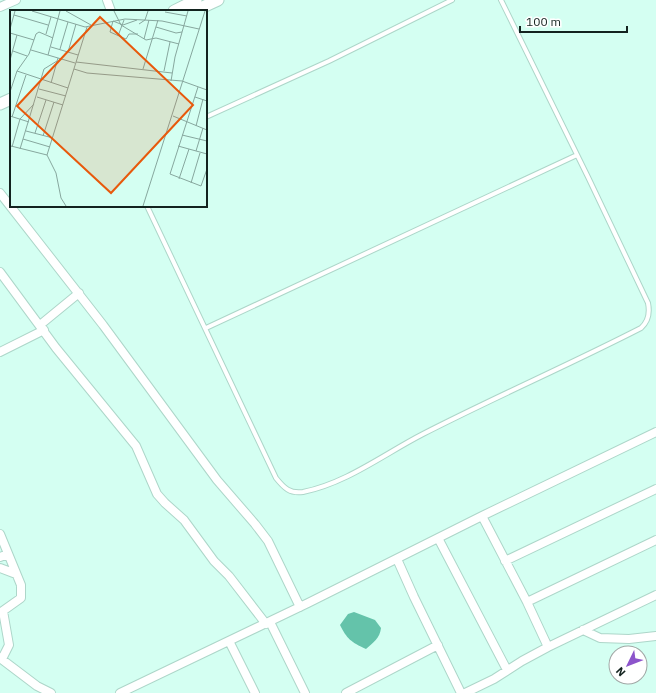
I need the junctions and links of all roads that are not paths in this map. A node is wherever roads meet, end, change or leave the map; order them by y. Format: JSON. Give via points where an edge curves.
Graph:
{"nodes":[{"id":1,"x":16,"y":0,"type":"edge"},
{"id":2,"x":107,"y":0,"type":"edge"},
{"id":3,"x":196,"y":0,"type":"edge"},
{"id":4,"x":218,"y":0,"type":"edge"},
{"id":5,"x":452,"y":0,"type":"edge"},
{"id":6,"x":501,"y":0,"type":"edge"},
{"id":7,"x":0,"y":7,"type":"edge"},
{"id":8,"x":111,"y":10,"type":"edge"},
{"id":9,"x":176,"y":10,"type":"edge"},
{"id":10,"x":196,"y":10,"type":"edge"},
{"id":11,"x":10,"y":91,"type":"edge"},
{"id":12,"x":0,"y":96,"type":"edge"},
{"id":13,"x":10,"y":99,"type":"edge"},
{"id":14,"x":0,"y":104,"type":"edge"},
{"id":15,"x":207,"y":117,"type":"edge"},
{"id":16,"x":577,"y":156,"type":"junction"},
{"id":17,"x":0,"y":193,"type":"edge"},
{"id":18,"x":10,"y":206,"type":"edge"},
{"id":19,"x":11,"y":207,"type":"edge"},
{"id":20,"x":147,"y":207,"type":"edge"},
{"id":21,"x":0,"y":272,"type":"edge"},
{"id":22,"x":79,"y":293,"type":"junction"},
{"id":23,"x":42,"y":328,"type":"junction"},
{"id":24,"x":206,"y":328,"type":"junction"},
{"id":25,"x":0,"y":352,"type":"edge"},
{"id":26,"x":655,"y":434,"type":"edge"},
{"id":27,"x":656,"y":489,"type":"edge"},
{"id":28,"x":482,"y":516,"type":"junction"},
{"id":29,"x":0,"y":534,"type":"edge"},
{"id":30,"x":438,"y":538,"type":"junction"},
{"id":31,"x":656,"y":540,"type":"edge"},
{"id":32,"x":8,"y":554,"type":"junction"},
{"id":33,"x":0,"y":557,"type":"edge"},
{"id":34,"x":397,"y":559,"type":"junction"},
{"id":35,"x":505,"y":561,"type":"junction"},
{"id":36,"x":0,"y":568,"type":"edge"},
{"id":37,"x":16,"y":574,"type":"junction"},
{"id":38,"x":656,"y":595,"type":"edge"},
{"id":39,"x":527,"y":602,"type":"junction"},
{"id":40,"x":300,"y":607,"type":"junction"},
{"id":41,"x":1,"y":612,"type":"edge"},
{"id":42,"x":268,"y":623,"type":"junction"},
{"id":43,"x":583,"y":630,"type":"junction"},
{"id":44,"x":656,"y":636,"type":"edge"},
{"id":45,"x":229,"y":641,"type":"junction"},
{"id":46,"x":438,"y":644,"type":"junction"},
{"id":47,"x":548,"y":647,"type":"junction"},
{"id":48,"x":1,"y":658,"type":"edge"},
{"id":49,"x":507,"y":670,"type":"junction"},
{"id":50,"x":51,"y":693,"type":"edge"},
{"id":51,"x":120,"y":693,"type":"edge"},
{"id":52,"x":254,"y":693,"type":"edge"},
{"id":53,"x":305,"y":693,"type":"edge"},
{"id":54,"x":346,"y":693,"type":"edge"},
{"id":55,"x":461,"y":693,"type":"edge"},
{"id":56,"x":465,"y":693,"type":"edge"}],
"edges":[{"from":1,"to":7,"type":"street"},
{"from":2,"to":8,"type":"street"},
{"from":3,"to":9,"type":"street"},
{"from":4,"to":10,"type":"street"},
{"from":5,"to":15,"type":"lane","via":[[329,61]]},
{"from":6,"to":16,"type":"lane"},
{"from":11,"to":12,"type":"street"},
{"from":13,"to":14,"type":"street"},
{"from":16,"to":24,"type":"lane"},
{"from":16,"to":24,"type":"lane","via":[[648,303],[649,312],[645,325],[421,434],[347,476],[302,492],[289,492],[284,488],[276,478]]},
{"from":17,"to":18,"type":"street"},
{"from":19,"to":22,"type":"street"},
{"from":20,"to":24,"type":"lane"},
{"from":21,"to":23,"type":"street"},
{"from":22,"to":23,"type":"street"},
{"from":22,"to":40,"type":"street","via":[[217,480],[268,541]]},
{"from":23,"to":25,"type":"street"},
{"from":23,"to":42,"type":"street","via":[[136,446],[157,494],[184,520],[214,561]]},
{"from":26,"to":28,"type":"street"},
{"from":27,"to":35,"type":"street"},
{"from":28,"to":30,"type":"street"},
{"from":28,"to":35,"type":"street"},
{"from":29,"to":32,"type":"street"},
{"from":30,"to":34,"type":"street"},
{"from":30,"to":49,"type":"street"},
{"from":31,"to":39,"type":"street"},
{"from":32,"to":33,"type":"street"},
{"from":32,"to":37,"type":"street"},
{"from":34,"to":40,"type":"street"},
{"from":34,"to":46,"type":"street"},
{"from":35,"to":39,"type":"street"},
{"from":36,"to":37,"type":"street"},
{"from":37,"to":41,"type":"street","via":[[21,585],[21,598]]},
{"from":38,"to":43,"type":"street"},
{"from":39,"to":47,"type":"street"},
{"from":40,"to":42,"type":"street"},
{"from":41,"to":48,"type":"street","via":[[9,645]]},
{"from":42,"to":45,"type":"street"},
{"from":42,"to":53,"type":"street"},
{"from":43,"to":44,"type":"street","via":[[600,638],[629,639]]},
{"from":43,"to":47,"type":"street"},
{"from":45,"to":51,"type":"street"},
{"from":45,"to":52,"type":"street"},
{"from":46,"to":54,"type":"street"},
{"from":46,"to":55,"type":"street"},
{"from":47,"to":49,"type":"street"},
{"from":48,"to":50,"type":"street","via":[[37,686]]},
{"from":49,"to":56,"type":"street"}]}
